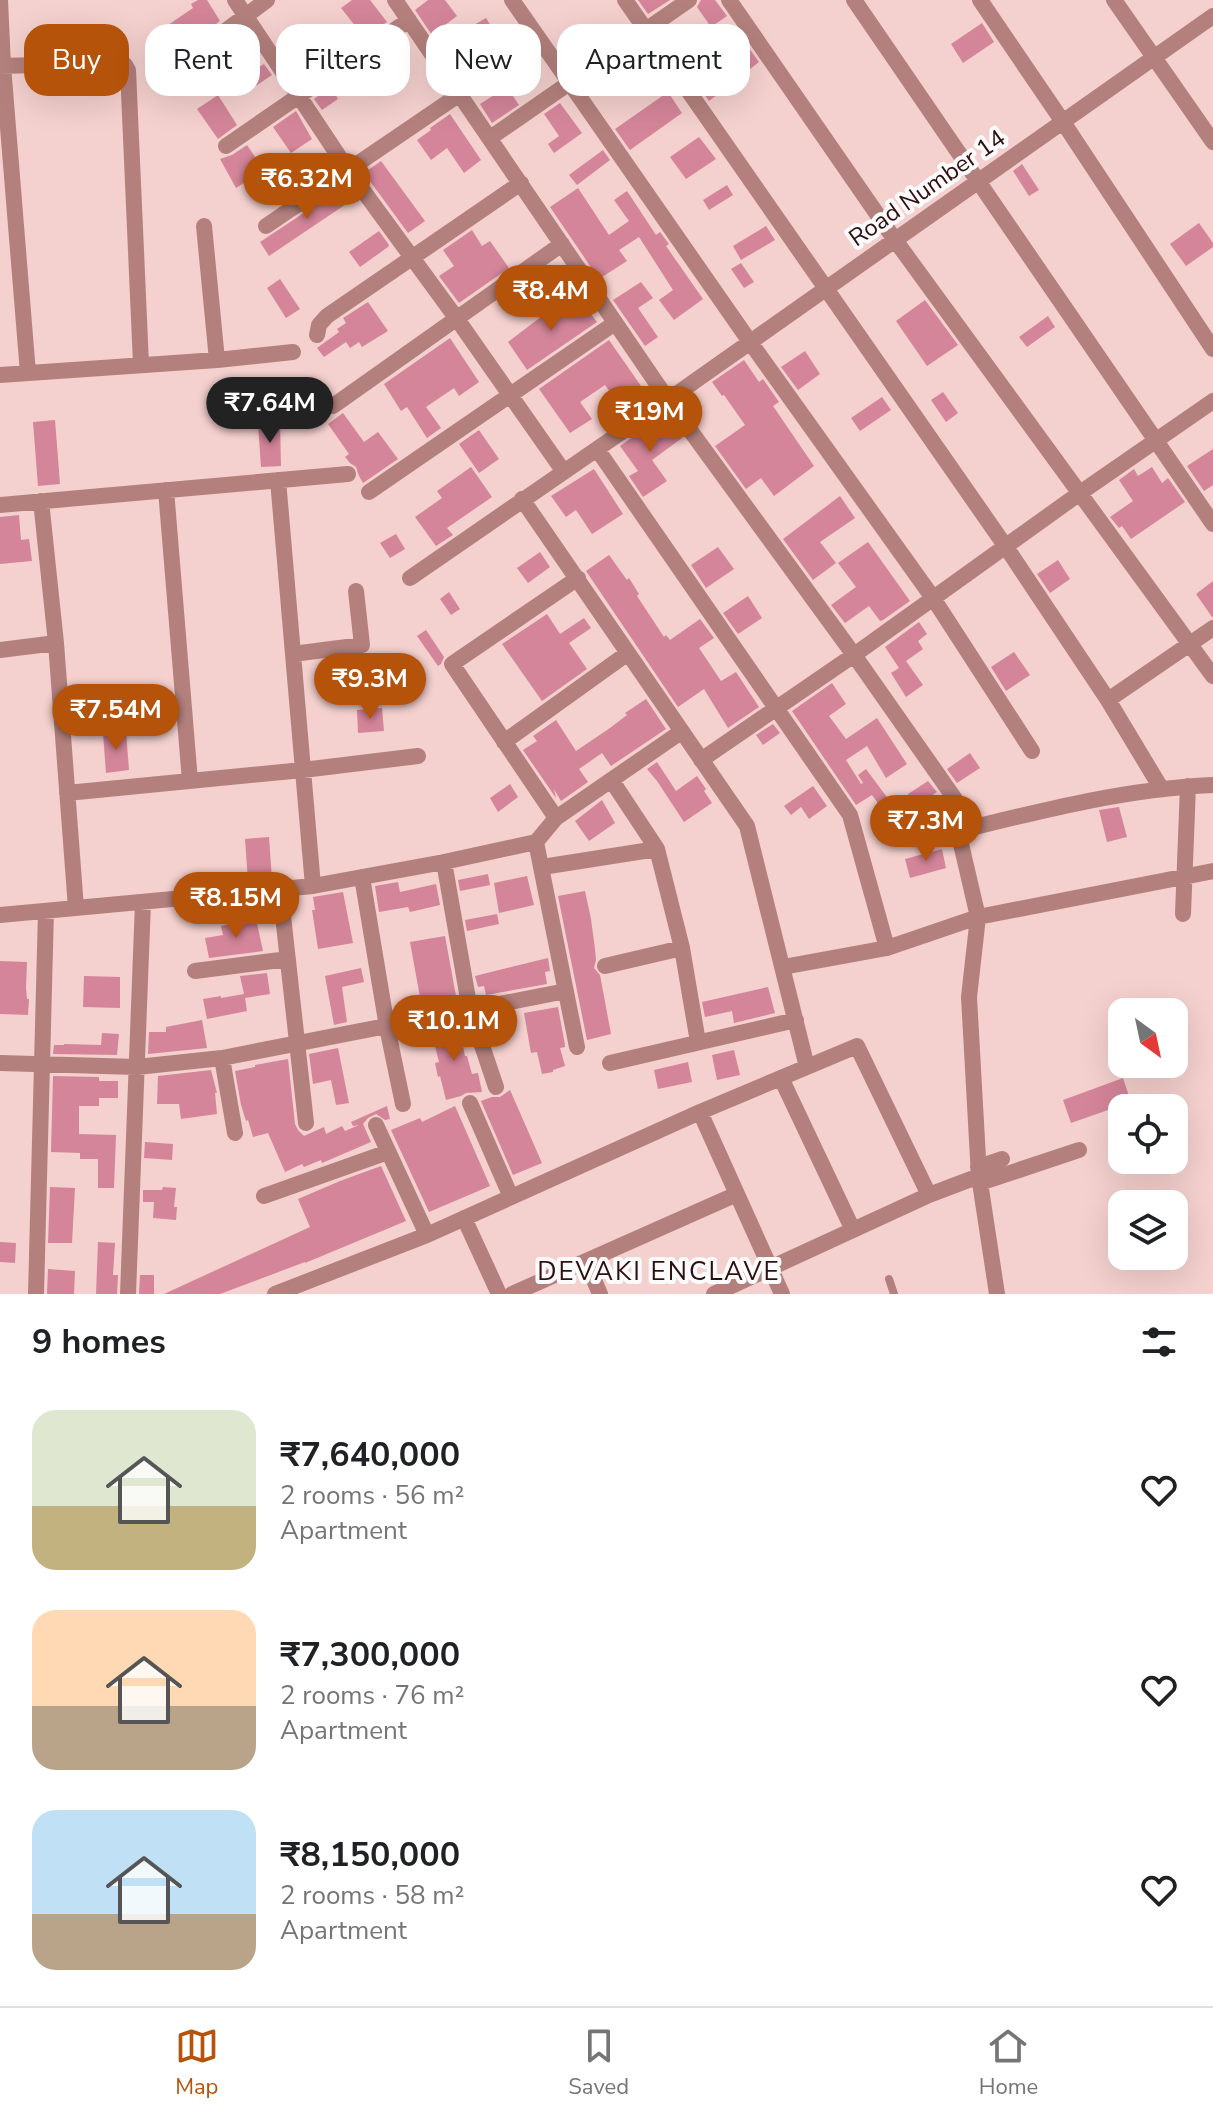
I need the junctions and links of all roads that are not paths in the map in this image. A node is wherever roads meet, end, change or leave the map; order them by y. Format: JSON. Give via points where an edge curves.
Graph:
{"nodes":[{"id":1,"x":0,"y":0,"type":"edge"},
{"id":2,"x":235,"y":0,"type":"edge"},
{"id":3,"x":267,"y":0,"type":"edge"},
{"id":4,"x":395,"y":0,"type":"edge"},
{"id":5,"x":512,"y":0,"type":"edge"},
{"id":6,"x":625,"y":0,"type":"edge"},
{"id":7,"x":689,"y":0,"type":"edge"},
{"id":8,"x":729,"y":0,"type":"edge"},
{"id":9,"x":854,"y":0,"type":"edge"},
{"id":10,"x":980,"y":0,"type":"edge"},
{"id":11,"x":1114,"y":0,"type":"edge"},
{"id":12,"x":245,"y":15,"type":"junction"},
{"id":13,"x":1213,"y":16,"type":"edge"},
{"id":14,"x":409,"y":20,"type":"junction"},
{"id":15,"x":233,"y":24,"type":"edge"},
{"id":16,"x":403,"y":24,"type":"edge"},
{"id":17,"x":642,"y":24,"type":"edge"},
{"id":18,"x":656,"y":24,"type":"edge"},
{"id":19,"x":426,"y":45,"type":"edge"},
{"id":20,"x":1154,"y":57,"type":"junction"},
{"id":21,"x":276,"y":62,"type":"edge"},
{"id":22,"x":557,"y":65,"type":"edge"},
{"id":23,"x":2,"y":66,"type":"edge"},
{"id":24,"x":557,"y":93,"type":"edge"},
{"id":25,"x":299,"y":96,"type":"joint"},
{"id":26,"x":457,"y":96,"type":"edge"},
{"id":27,"x":461,"y":96,"type":"edge"},
{"id":28,"x":578,"y":96,"type":"edge"},
{"id":29,"x":692,"y":96,"type":"edge"},
{"id":30,"x":1063,"y":122,"type":"junction"},
{"id":31,"x":490,"y":138,"type":"junction"},
{"id":32,"x":1213,"y":142,"type":"edge"},
{"id":33,"x":226,"y":146,"type":"dead end"},
{"id":34,"x":348,"y":170,"type":"junction"},
{"id":35,"x":979,"y":181,"type":"junction"},
{"id":36,"x":521,"y":183,"type":"junction"},
{"id":37,"x":204,"y":226,"type":"dead end"},
{"id":38,"x":266,"y":226,"type":"dead end"},
{"id":39,"x":895,"y":240,"type":"junction"},
{"id":40,"x":562,"y":244,"type":"junction"},
{"id":41,"x":412,"y":258,"type":"junction"},
{"id":42,"x":826,"y":288,"type":"junction"},
{"id":43,"x":457,"y":319,"type":"junction"},
{"id":44,"x":615,"y":323,"type":"junction"},
{"id":45,"x":317,"y":335,"type":"dead end"},
{"id":46,"x":750,"y":342,"type":"junction"},
{"id":47,"x":1213,"y":349,"type":"edge"},
{"id":48,"x":293,"y":352,"type":"dead end"},
{"id":49,"x":217,"y":360,"type":"junction"},
{"id":50,"x":141,"y":364,"type":"junction"},
{"id":51,"x":28,"y":373,"type":"junction"},
{"id":52,"x":0,"y":375,"type":"edge"},
{"id":53,"x":510,"y":395,"type":"junction"},
{"id":54,"x":668,"y":400,"type":"junction"},
{"id":55,"x":1213,"y":401,"type":"edge"},
{"id":56,"x":333,"y":406,"type":"dead end"},
{"id":57,"x":1156,"y":442,"type":"junction"},
{"id":58,"x":597,"y":449,"type":"junction"},
{"id":59,"x":564,"y":472,"type":"junction"},
{"id":60,"x":348,"y":474,"type":"dead end"},
{"id":61,"x":278,"y":480,"type":"junction"},
{"id":62,"x":166,"y":490,"type":"junction"},
{"id":63,"x":369,"y":492,"type":"dead end"},
{"id":64,"x":1080,"y":493,"type":"junction"},
{"id":65,"x":522,"y":499,"type":"junction"},
{"id":66,"x":41,"y":501,"type":"junction"},
{"id":67,"x":0,"y":505,"type":"edge"},
{"id":68,"x":1213,"y":524,"type":"edge"},
{"id":69,"x":1006,"y":547,"type":"junction"},
{"id":70,"x":410,"y":578,"type":"dead end"},
{"id":71,"x":578,"y":578,"type":"junction"},
{"id":72,"x":356,"y":591,"type":"dead end"},
{"id":73,"x":933,"y":598,"type":"junction"},
{"id":74,"x":1213,"y":628,"type":"edge"},
{"id":75,"x":56,"y":643,"type":"junction"},
{"id":76,"x":1191,"y":644,"type":"junction"},
{"id":77,"x":0,"y":650,"type":"edge"},
{"id":78,"x":628,"y":653,"type":"junction"},
{"id":79,"x":293,"y":654,"type":"junction"},
{"id":80,"x":854,"y":655,"type":"junction"},
{"id":81,"x":1213,"y":676,"type":"edge"},
{"id":82,"x":1108,"y":700,"type":"junction"},
{"id":83,"x":776,"y":709,"type":"junction"},
{"id":84,"x":681,"y":732,"type":"junction"},
{"id":85,"x":504,"y":742,"type":"junction"},
{"id":86,"x":1032,"y":751,"type":"dead end"},
{"id":87,"x":418,"y":756,"type":"dead end"},
{"id":88,"x":701,"y":760,"type":"junction"},
{"id":89,"x":303,"y":770,"type":"junction"},
{"id":90,"x":190,"y":781,"type":"junction"},
{"id":91,"x":612,"y":781,"type":"junction"},
{"id":92,"x":1213,"y":785,"type":"edge"},
{"id":93,"x":1188,"y":786,"type":"junction"},
{"id":94,"x":1161,"y":788,"type":"junction"},
{"id":95,"x":67,"y":793,"type":"junction"},
{"id":96,"x":556,"y":818,"type":"junction"},
{"id":97,"x":959,"y":831,"type":"junction"},
{"id":98,"x":536,"y":842,"type":"junction"},
{"id":99,"x":657,"y":849,"type":"junction"},
{"id":100,"x":444,"y":862,"type":"junction"},
{"id":101,"x":542,"y":867,"type":"junction"},
{"id":102,"x":1213,"y":871,"type":"edge"},
{"id":103,"x":362,"y":877,"type":"junction"},
{"id":104,"x":1185,"y":877,"type":"junction"},
{"id":105,"x":313,"y":886,"type":"junction"},
{"id":106,"x":280,"y":889,"type":"junction"},
{"id":107,"x":143,"y":902,"type":"junction"},
{"id":108,"x":76,"y":908,"type":"junction"},
{"id":109,"x":46,"y":911,"type":"junction"},
{"id":110,"x":1183,"y":914,"type":"dead end"},
{"id":111,"x":0,"y":915,"type":"edge"},
{"id":112,"x":978,"y":917,"type":"junction"},
{"id":113,"x":682,"y":948,"type":"junction"},
{"id":114,"x":887,"y":948,"type":"junction"},
{"id":115,"x":288,"y":959,"type":"junction"},
{"id":116,"x":605,"y":966,"type":"dead end"},
{"id":117,"x":783,"y":967,"type":"junction"},
{"id":118,"x":195,"y":971,"type":"dead end"},
{"id":119,"x":566,"y":991,"type":"junction"},
{"id":120,"x":470,"y":1010,"type":"junction"},
{"id":121,"x":796,"y":1020,"type":"junction"},
{"id":122,"x":387,"y":1027,"type":"junction"},
{"id":123,"x":698,"y":1042,"type":"junction"},
{"id":124,"x":296,"y":1044,"type":"junction"},
{"id":125,"x":577,"y":1047,"type":"dead end"},
{"id":126,"x":222,"y":1058,"type":"junction"},
{"id":127,"x":0,"y":1063,"type":"edge"},
{"id":128,"x":610,"y":1063,"type":"dead end"},
{"id":129,"x":43,"y":1065,"type":"junction"},
{"id":130,"x":137,"y":1067,"type":"junction"},
{"id":131,"x":807,"y":1067,"type":"junction"},
{"id":132,"x":781,"y":1078,"type":"junction"},
{"id":133,"x":496,"y":1087,"type":"dead end"},
{"id":134,"x":470,"y":1103,"type":"dead end"},
{"id":135,"x":403,"y":1104,"type":"dead end"},
{"id":136,"x":700,"y":1112,"type":"junction"},
{"id":137,"x":306,"y":1123,"type":"dead end"},
{"id":138,"x":376,"y":1125,"type":"dead end"},
{"id":139,"x":235,"y":1133,"type":"dead end"},
{"id":140,"x":1079,"y":1150,"type":"dead end"},
{"id":141,"x":388,"y":1152,"type":"junction"},
{"id":142,"x":1002,"y":1159,"type":"dead end"},
{"id":143,"x":979,"y":1175,"type":"junction"},
{"id":144,"x":737,"y":1194,"type":"junction"},
{"id":145,"x":929,"y":1195,"type":"junction"},
{"id":146,"x":264,"y":1196,"type":"dead end"},
{"id":147,"x":511,"y":1197,"type":"junction"},
{"id":148,"x":464,"y":1218,"type":"junction"},
{"id":149,"x":853,"y":1230,"type":"junction"},
{"id":150,"x":427,"y":1235,"type":"junction"},
{"id":151,"x":586,"y":1261,"type":"junction"},
{"id":152,"x":771,"y":1269,"type":"junction"},
{"id":153,"x":889,"y":1279,"type":"dead end"},
{"id":154,"x":36,"y":1294,"type":"edge"},
{"id":155,"x":128,"y":1294,"type":"edge"},
{"id":156,"x":275,"y":1294,"type":"edge"},
{"id":157,"x":499,"y":1294,"type":"edge"},
{"id":158,"x":512,"y":1294,"type":"edge"},
{"id":159,"x":600,"y":1294,"type":"edge"},
{"id":160,"x":714,"y":1294,"type":"edge"},
{"id":161,"x":782,"y":1294,"type":"edge"},
{"id":162,"x":894,"y":1294,"type":"edge"},
{"id":163,"x":997,"y":1294,"type":"edge"}],
"edges":[{"from":1,"to":23,"type":"street"},
{"from":2,"to":12,"type":"street"},
{"from":3,"to":12,"type":"street"},
{"from":4,"to":14,"type":"street"},
{"from":5,"to":22,"type":"street"},
{"from":6,"to":17,"type":"street"},
{"from":7,"to":18,"type":"street"},
{"from":8,"to":39,"type":"street"},
{"from":9,"to":35,"type":"street"},
{"from":10,"to":30,"type":"street"},
{"from":11,"to":20,"type":"street"},
{"from":12,"to":15,"type":"street"},
{"from":12,"to":21,"type":"street"},
{"from":13,"to":20,"type":"street","name":"Road Number 14"},
{"from":14,"to":16,"type":"street"},
{"from":14,"to":19,"type":"street"},
{"from":20,"to":30,"type":"street","name":"Road Number 14"},
{"from":20,"to":32,"type":"street"},
{"from":23,"to":50,"type":"street","via":[[120,63],[128,70]]},
{"from":23,"to":51,"type":"street"},
{"from":24,"to":31,"type":"street"},
{"from":25,"to":33,"type":"street"},
{"from":25,"to":34,"type":"street"},
{"from":26,"to":34,"type":"street"},
{"from":27,"to":31,"type":"street"},
{"from":28,"to":46,"type":"street"},
{"from":29,"to":42,"type":"street"},
{"from":30,"to":35,"type":"street","name":"Road Number 14"},
{"from":30,"to":47,"type":"street"},
{"from":31,"to":36,"type":"street"},
{"from":34,"to":38,"type":"street"},
{"from":34,"to":41,"type":"street"},
{"from":35,"to":39,"type":"street","name":"Road Number 14"},
{"from":35,"to":57,"type":"street"},
{"from":36,"to":40,"type":"street"},
{"from":36,"to":41,"type":"street"},
{"from":37,"to":49,"type":"street"},
{"from":39,"to":42,"type":"street","name":"Road Number 14"},
{"from":39,"to":64,"type":"street"},
{"from":40,"to":43,"type":"street"},
{"from":40,"to":44,"type":"street"},
{"from":41,"to":43,"type":"street"},
{"from":41,"to":45,"type":"street","via":[[327,316]]},
{"from":42,"to":46,"type":"street","name":"Road Number 14"},
{"from":42,"to":69,"type":"street"},
{"from":43,"to":53,"type":"street"},
{"from":43,"to":56,"type":"street"},
{"from":44,"to":53,"type":"street"},
{"from":44,"to":54,"type":"street"},
{"from":46,"to":54,"type":"street","name":"Road Number 14"},
{"from":46,"to":73,"type":"street"},
{"from":48,"to":49,"type":"street"},
{"from":49,"to":50,"type":"street"},
{"from":50,"to":51,"type":"street"},
{"from":51,"to":52,"type":"street"},
{"from":53,"to":59,"type":"street"},
{"from":53,"to":63,"type":"street"},
{"from":54,"to":58,"type":"street","name":"Road Number 14"},
{"from":54,"to":80,"type":"street"},
{"from":55,"to":57,"type":"street"},
{"from":57,"to":64,"type":"street"},
{"from":57,"to":68,"type":"street"},
{"from":58,"to":59,"type":"street","name":"Road Number 14"},
{"from":58,"to":83,"type":"street"},
{"from":59,"to":65,"type":"street","name":"Road Number 14"},
{"from":60,"to":61,"type":"street"},
{"from":61,"to":62,"type":"street"},
{"from":61,"to":79,"type":"street"},
{"from":62,"to":66,"type":"street"},
{"from":62,"to":90,"type":"street"},
{"from":64,"to":69,"type":"street"},
{"from":64,"to":76,"type":"street"},
{"from":65,"to":70,"type":"street","name":"Road Number 14"},
{"from":65,"to":71,"type":"street"},
{"from":66,"to":67,"type":"street"},
{"from":66,"to":75,"type":"street"},
{"from":69,"to":73,"type":"street"},
{"from":69,"to":82,"type":"street"},
{"from":71,"to":78,"type":"street"},
{"from":71,"to":85,"type":"street","via":[[452,664]]},
{"from":72,"to":79,"type":"street","via":[[362,645]]},
{"from":73,"to":80,"type":"street"},
{"from":73,"to":86,"type":"street"},
{"from":74,"to":76,"type":"street"},
{"from":75,"to":77,"type":"street"},
{"from":75,"to":95,"type":"street"},
{"from":76,"to":81,"type":"street"},
{"from":76,"to":82,"type":"street"},
{"from":78,"to":84,"type":"street"},
{"from":78,"to":85,"type":"street"},
{"from":79,"to":89,"type":"street"},
{"from":80,"to":83,"type":"street"},
{"from":80,"to":97,"type":"street","via":[[955,799]]},
{"from":82,"to":94,"type":"street"},
{"from":83,"to":88,"type":"street"},
{"from":83,"to":114,"type":"street","via":[[850,815]]},
{"from":84,"to":88,"type":"street"},
{"from":84,"to":91,"type":"street"},
{"from":85,"to":96,"type":"street"},
{"from":87,"to":89,"type":"street"},
{"from":88,"to":117,"type":"street","via":[[747,826]]},
{"from":89,"to":90,"type":"street"},
{"from":89,"to":105,"type":"street"},
{"from":90,"to":95,"type":"street"},
{"from":91,"to":96,"type":"street"},
{"from":91,"to":99,"type":"street"},
{"from":92,"to":93,"type":"street"},
{"from":93,"to":94,"type":"street"},
{"from":93,"to":104,"type":"street"},
{"from":94,"to":97,"type":"street"},
{"from":95,"to":108,"type":"street"},
{"from":96,"to":98,"type":"street"},
{"from":97,"to":112,"type":"street"},
{"from":98,"to":100,"type":"street"},
{"from":98,"to":101,"type":"street"},
{"from":99,"to":101,"type":"street"},
{"from":99,"to":113,"type":"street"},
{"from":100,"to":103,"type":"street"},
{"from":100,"to":120,"type":"street"},
{"from":101,"to":119,"type":"street"},
{"from":102,"to":104,"type":"street"},
{"from":103,"to":105,"type":"street"},
{"from":103,"to":122,"type":"street"},
{"from":104,"to":110,"type":"street"},
{"from":104,"to":112,"type":"street"},
{"from":105,"to":106,"type":"street"},
{"from":106,"to":107,"type":"street"},
{"from":106,"to":115,"type":"street"},
{"from":107,"to":108,"type":"street"},
{"from":107,"to":130,"type":"street"},
{"from":108,"to":109,"type":"street"},
{"from":109,"to":111,"type":"street"},
{"from":109,"to":129,"type":"street"},
{"from":112,"to":114,"type":"street"},
{"from":112,"to":143,"type":"street","via":[[969,997]]},
{"from":113,"to":116,"type":"street"},
{"from":113,"to":123,"type":"street"},
{"from":114,"to":117,"type":"street"},
{"from":115,"to":118,"type":"street"},
{"from":115,"to":124,"type":"street"},
{"from":117,"to":121,"type":"street"},
{"from":119,"to":120,"type":"street"},
{"from":119,"to":125,"type":"street"},
{"from":120,"to":122,"type":"street"},
{"from":120,"to":133,"type":"street"},
{"from":121,"to":123,"type":"street"},
{"from":121,"to":131,"type":"street"},
{"from":122,"to":124,"type":"street"},
{"from":122,"to":135,"type":"street"},
{"from":123,"to":128,"type":"street"},
{"from":124,"to":126,"type":"street"},
{"from":124,"to":137,"type":"street"},
{"from":126,"to":130,"type":"street"},
{"from":126,"to":139,"type":"street"},
{"from":127,"to":129,"type":"street"},
{"from":129,"to":130,"type":"street"},
{"from":129,"to":154,"type":"street"},
{"from":130,"to":155,"type":"street"},
{"from":131,"to":132,"type":"street"},
{"from":131,"to":145,"type":"street","via":[[857,1046]]},
{"from":132,"to":136,"type":"street"},
{"from":132,"to":149,"type":"street"},
{"from":134,"to":147,"type":"street"},
{"from":136,"to":144,"type":"street"},
{"from":136,"to":147,"type":"street"},
{"from":138,"to":141,"type":"street"},
{"from":140,"to":143,"type":"street"},
{"from":141,"to":146,"type":"street"},
{"from":141,"to":150,"type":"street"},
{"from":142,"to":143,"type":"street"},
{"from":143,"to":145,"type":"street"},
{"from":143,"to":163,"type":"street"},
{"from":144,"to":151,"type":"street"},
{"from":144,"to":152,"type":"street"},
{"from":145,"to":149,"type":"street"},
{"from":147,"to":148,"type":"street"},
{"from":148,"to":150,"type":"street"},
{"from":148,"to":157,"type":"street"},
{"from":149,"to":152,"type":"street"},
{"from":150,"to":156,"type":"street"},
{"from":151,"to":158,"type":"street"},
{"from":151,"to":159,"type":"street"},
{"from":152,"to":160,"type":"street"},
{"from":152,"to":161,"type":"street"},
{"from":153,"to":162,"type":"lane"}]}
